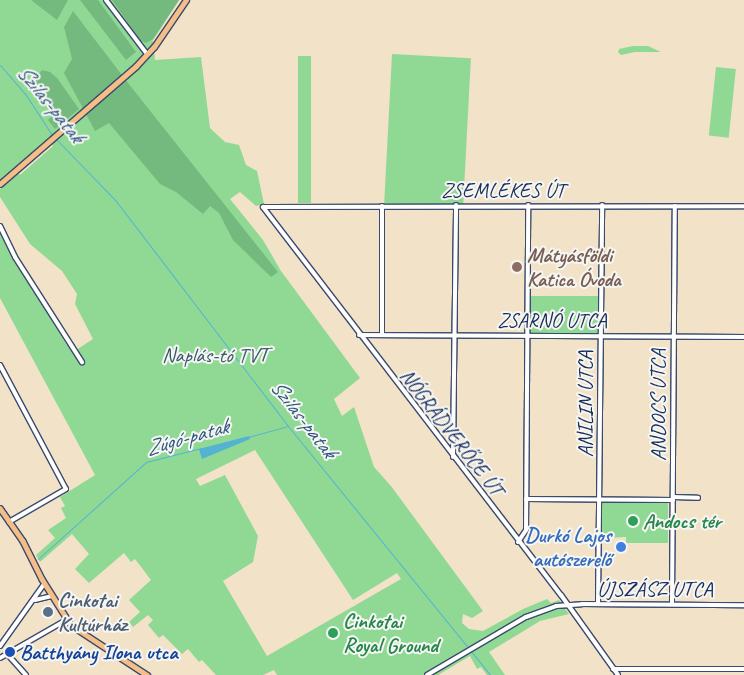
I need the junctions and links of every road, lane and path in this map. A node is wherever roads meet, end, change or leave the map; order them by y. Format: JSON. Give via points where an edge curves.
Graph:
{"nodes":[{"id":1,"x":106,"y":0,"type":"edge"},
{"id":2,"x":186,"y":0,"type":"edge"},
{"id":3,"x":147,"y":54,"type":"junction"},
{"id":4,"x":0,"y":184,"type":"edge"},
{"id":5,"x":602,"y":204,"type":"junction"},
{"id":6,"x":456,"y":205,"type":"junction"},
{"id":7,"x":528,"y":205,"type":"junction"},
{"id":8,"x":382,"y":206,"type":"junction"},
{"id":9,"x":675,"y":206,"type":"junction"},
{"id":10,"x":744,"y":206,"type":"edge"},
{"id":11,"x":263,"y":207,"type":"joint"},
{"id":12,"x":0,"y":226,"type":"edge"},
{"id":13,"x":359,"y":334,"type":"junction"},
{"id":14,"x":382,"y":335,"type":"junction"},
{"id":15,"x":454,"y":335,"type":"junction"},
{"id":16,"x":526,"y":335,"type":"junction"},
{"id":17,"x":601,"y":336,"type":"junction"},
{"id":18,"x":674,"y":336,"type":"junction"},
{"id":19,"x":744,"y":337,"type":"edge"},
{"id":20,"x":82,"y":362,"type":"dead end"},
{"id":21,"x":0,"y":365,"type":"edge"},
{"id":22,"x":453,"y":457,"type":"junction"},
{"id":23,"x":673,"y":498,"type":"junction"},
{"id":24,"x":698,"y":498,"type":"dead end"},
{"id":25,"x":526,"y":499,"type":"junction"},
{"id":26,"x":600,"y":499,"type":"junction"},
{"id":27,"x":0,"y":508,"type":"edge"},
{"id":28,"x":10,"y":522,"type":"junction"},
{"id":29,"x":518,"y":542,"type":"junction"},
{"id":30,"x":44,"y":584,"type":"junction"},
{"id":31,"x":52,"y":596,"type":"junction"},
{"id":32,"x":33,"y":600,"type":"junction"},
{"id":33,"x":567,"y":604,"type":"junction"},
{"id":34,"x":598,"y":604,"type":"junction"},
{"id":35,"x":672,"y":604,"type":"junction"},
{"id":36,"x":744,"y":605,"type":"edge"},
{"id":37,"x":66,"y":620,"type":"junction"},
{"id":38,"x":0,"y":646,"type":"edge"},
{"id":39,"x":8,"y":655,"type":"junction"},
{"id":40,"x":0,"y":658,"type":"edge"},
{"id":41,"x":613,"y":669,"type":"junction"},
{"id":42,"x":744,"y":669,"type":"edge"},
{"id":43,"x":26,"y":675,"type":"edge"},
{"id":44,"x":147,"y":675,"type":"edge"},
{"id":45,"x":427,"y":675,"type":"edge"},
{"id":46,"x":618,"y":675,"type":"edge"}],
"edges":[{"from":1,"to":3,"type":"street"},
{"from":2,"to":3,"type":"main road"},
{"from":3,"to":4,"type":"main road"},
{"from":5,"to":7,"type":"street","name":"ZSEMLÉKES ÚT"},
{"from":5,"to":9,"type":"street","name":"ZSEMLÉKES ÚT"},
{"from":5,"to":17,"type":"street","name":"ANILIN UTCA"},
{"from":6,"to":7,"type":"street","name":"ZSEMLÉKES ÚT"},
{"from":6,"to":8,"type":"street","name":"ZSEMLÉKES ÚT"},
{"from":6,"to":15,"type":"street"},
{"from":7,"to":16,"type":"street"},
{"from":8,"to":11,"type":"street","name":"ZSEMLÉKES ÚT"},
{"from":8,"to":14,"type":"street"},
{"from":9,"to":10,"type":"street","name":"ZSEMLÉKES ÚT"},
{"from":9,"to":18,"type":"street","name":"ANDOCS UTCA"},
{"from":11,"to":13,"type":"street","name":"NÓGRÁDVERŐCE ÚT"},
{"from":12,"to":20,"type":"street","via":[[15,257]]},
{"from":13,"to":14,"type":"street","name":"ZSARNÓ UTCA"},
{"from":13,"to":22,"type":"street","name":"NÓGRÁDVERŐCE ÚT"},
{"from":14,"to":15,"type":"street","name":"ZSARNÓ UTCA"},
{"from":15,"to":16,"type":"street","name":"ZSARNÓ UTCA"},
{"from":15,"to":22,"type":"street"},
{"from":16,"to":17,"type":"street","name":"ZSARNÓ UTCA"},
{"from":16,"to":25,"type":"street"},
{"from":17,"to":18,"type":"street","name":"ZSARNÓ UTCA"},
{"from":17,"to":26,"type":"street","name":"ANILIN UTCA"},
{"from":18,"to":19,"type":"street","name":"ZSARNÓ UTCA"},
{"from":18,"to":23,"type":"street","name":"ANDOCS UTCA"},
{"from":21,"to":28,"type":"street","via":[[66,489]]},
{"from":22,"to":29,"type":"street","name":"NÓGRÁDVERŐCE ÚT"},
{"from":23,"to":24,"type":"street"},
{"from":23,"to":26,"type":"street"},
{"from":23,"to":35,"type":"street","name":"ANDOCS UTCA"},
{"from":25,"to":26,"type":"street"},
{"from":25,"to":29,"type":"street","via":[[525,534]]},
{"from":26,"to":34,"type":"street","name":"ANILIN UTCA"},
{"from":27,"to":28,"type":"main road"},
{"from":28,"to":30,"type":"main road"},
{"from":29,"to":33,"type":"street","name":"NÓGRÁDVERŐCE ÚT"},
{"from":30,"to":31,"type":"main road"},
{"from":30,"to":32,"type":"street"},
{"from":31,"to":32,"type":"street"},
{"from":31,"to":37,"type":"main road"},
{"from":32,"to":38,"type":"street"},
{"from":33,"to":34,"type":"street","name":"ÚJSZÁSZ UTCA"},
{"from":33,"to":41,"type":"street","name":"NÓGRÁDVERŐCE ÚT"},
{"from":33,"to":45,"type":"street","name":"ÚJSZÁSZ UTCA","via":[[537,612]]},
{"from":34,"to":35,"type":"street","name":"ÚJSZÁSZ UTCA"},
{"from":35,"to":36,"type":"street","name":"ÚJSZÁSZ UTCA"},
{"from":37,"to":39,"type":"street"},
{"from":37,"to":44,"type":"main road"},
{"from":39,"to":40,"type":"street"},
{"from":39,"to":43,"type":"street"},
{"from":41,"to":42,"type":"street"},
{"from":41,"to":46,"type":"street","name":"NÓGRÁDVERŐCE ÚT"}]}
